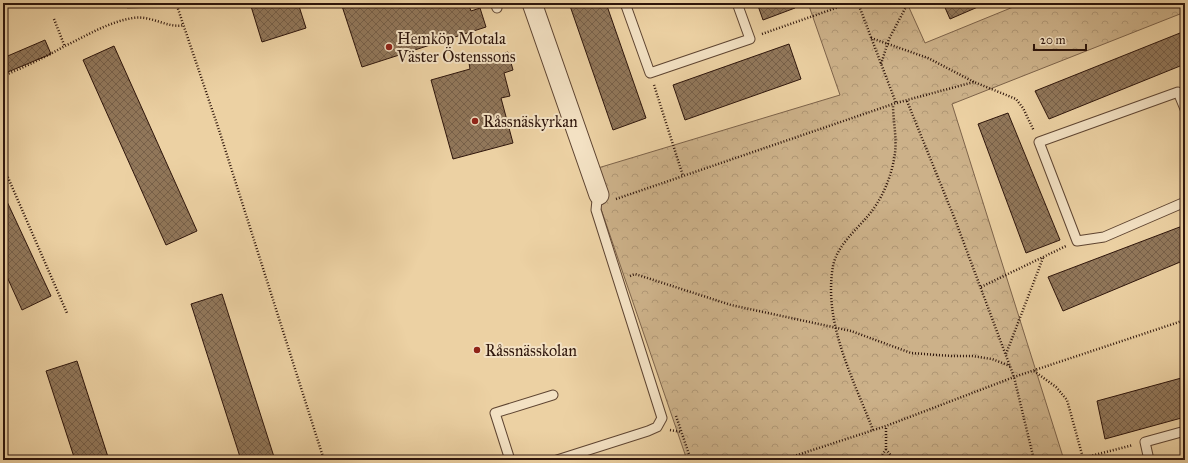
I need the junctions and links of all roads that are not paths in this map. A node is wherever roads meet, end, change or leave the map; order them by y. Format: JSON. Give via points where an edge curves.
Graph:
{"nodes":[{"id":1,"x":532,"y":3,"type":"edge"},
{"id":2,"x":625,"y":3,"type":"edge"},
{"id":3,"x":737,"y":3,"type":"edge"},
{"id":4,"x":1182,"y":90,"type":"edge"},
{"id":5,"x":1185,"y":110,"type":"edge"},
{"id":6,"x":606,"y":197,"type":"joint"},
{"id":7,"x":1185,"y":202,"type":"edge"},
{"id":8,"x":553,"y":395,"type":"dead end"},
{"id":9,"x":1185,"y":431,"type":"edge"},
{"id":10,"x":510,"y":460,"type":"edge"},
{"id":11,"x":557,"y":460,"type":"edge"},
{"id":12,"x":1149,"y":460,"type":"edge"}],
"edges":[{"from":1,"to":6,"type":"street"},
{"from":2,"to":3,"type":"lane","via":[[650,73],[750,39]]},
{"from":4,"to":5,"type":"lane"},
{"from":4,"to":7,"type":"lane","via":[[1039,142],[1077,241],[1104,237]]},
{"from":6,"to":11,"type":"lane","via":[[597,200],[596,210],[662,418],[657,427],[648,431]]},
{"from":8,"to":10,"type":"lane","via":[[495,413]]},
{"from":9,"to":12,"type":"lane","via":[[1145,442]]}]}
